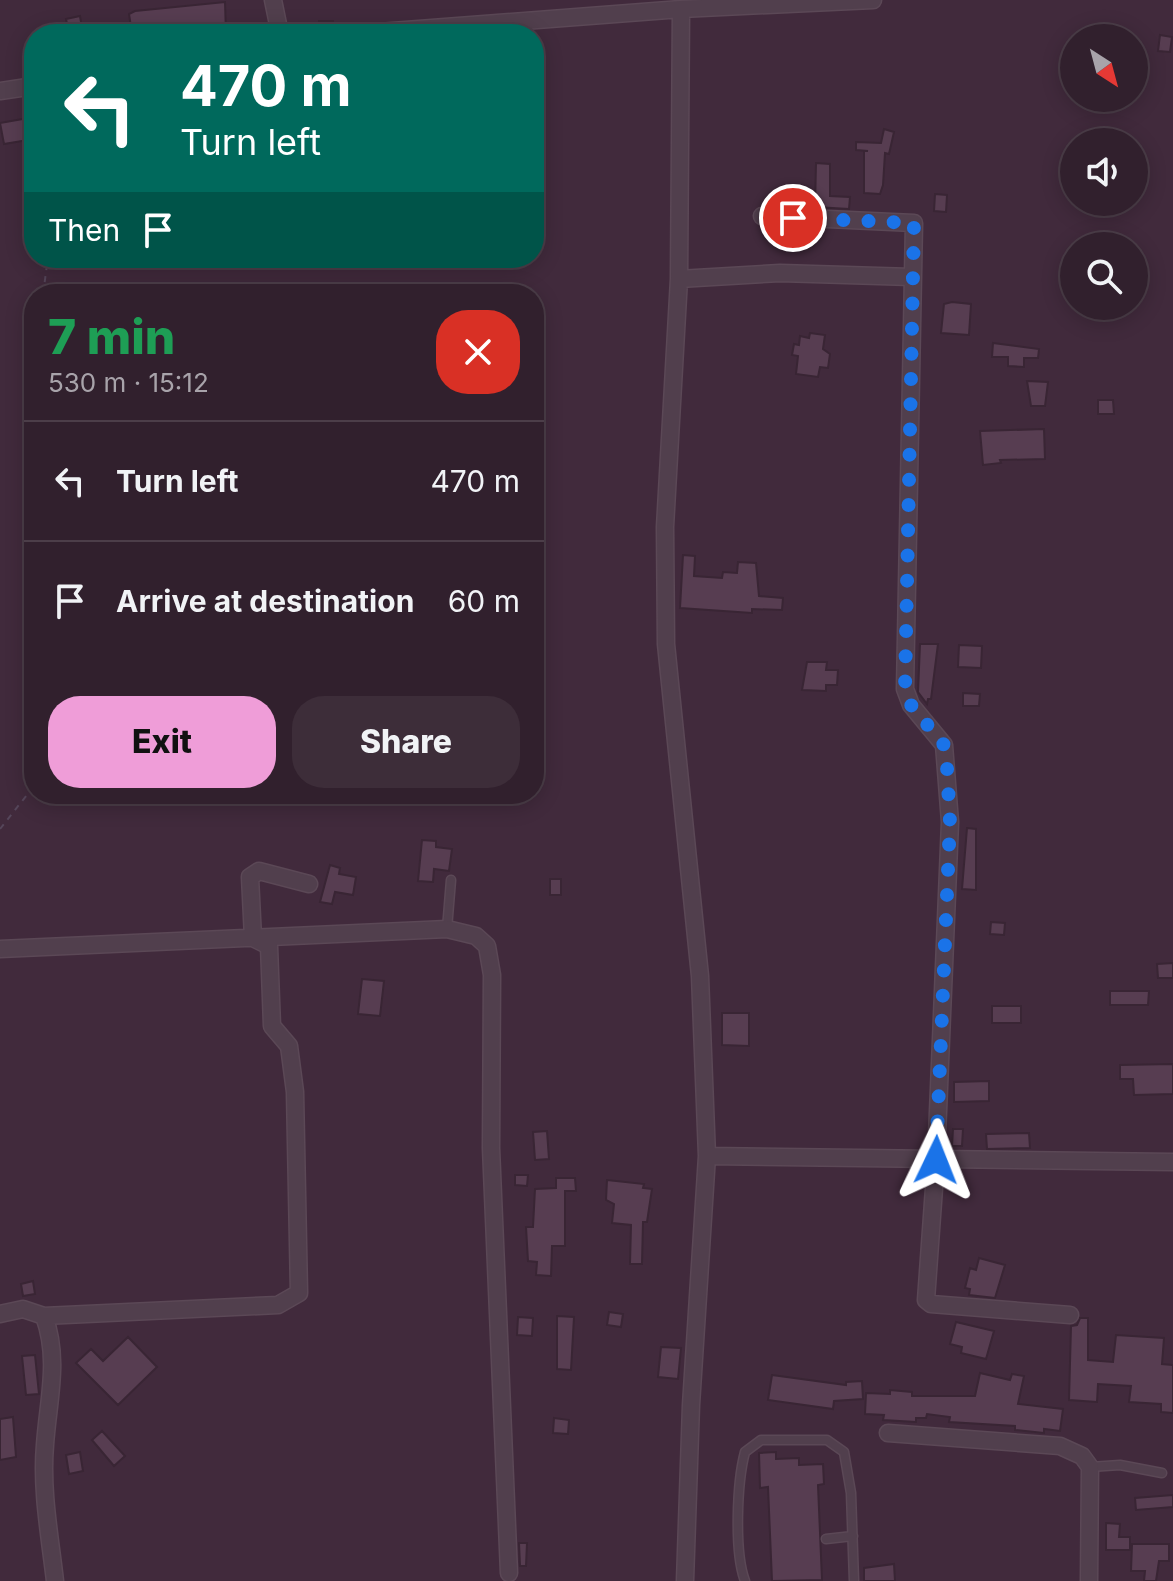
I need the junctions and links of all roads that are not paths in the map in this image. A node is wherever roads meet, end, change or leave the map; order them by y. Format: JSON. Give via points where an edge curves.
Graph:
{"nodes":[{"id":1,"x":273,"y":0,"type":"edge"},
{"id":2,"x":873,"y":0,"type":"edge"},
{"id":3,"x":681,"y":9,"type":"junction"},
{"id":4,"x":278,"y":24,"type":"edge"},
{"id":5,"x":508,"y":24,"type":"edge"},
{"id":6,"x":24,"y":87,"type":"edge"},
{"id":7,"x":0,"y":91,"type":"edge"},
{"id":8,"x":762,"y":216,"type":"dead end"},
{"id":9,"x":912,"y":277,"type":"junction"},
{"id":10,"x":679,"y":279,"type":"junction"},
{"id":11,"x":451,"y":880,"type":"dead end"},
{"id":12,"x":309,"y":884,"type":"dead end"},
{"id":13,"x":447,"y":929,"type":"junction"},
{"id":14,"x":253,"y":938,"type":"junction"},
{"id":15,"x":0,"y":949,"type":"edge"},
{"id":16,"x":707,"y":1156,"type":"junction"},
{"id":17,"x":936,"y":1160,"type":"junction"},
{"id":18,"x":1173,"y":1162,"type":"edge"},
{"id":19,"x":0,"y":1314,"type":"edge"},
{"id":20,"x":1070,"y":1315,"type":"dead end"},
{"id":21,"x":44,"y":1316,"type":"junction"},
{"id":22,"x":888,"y":1433,"type":"dead end"},
{"id":23,"x":1090,"y":1467,"type":"junction"},
{"id":24,"x":1162,"y":1473,"type":"dead end"},
{"id":25,"x":853,"y":1536,"type":"junction"},
{"id":26,"x":826,"y":1539,"type":"dead end"},
{"id":27,"x":509,"y":1573,"type":"dead end"},
{"id":28,"x":55,"y":1581,"type":"edge"},
{"id":29,"x":685,"y":1581,"type":"edge"},
{"id":30,"x":745,"y":1581,"type":"edge"},
{"id":31,"x":854,"y":1581,"type":"edge"},
{"id":32,"x":1089,"y":1581,"type":"edge"}],
"edges":[{"from":1,"to":4,"type":"street"},
{"from":2,"to":3,"type":"street"},
{"from":3,"to":5,"type":"street"},
{"from":3,"to":10,"type":"street"},
{"from":6,"to":7,"type":"street"},
{"from":8,"to":9,"type":"street","via":[[914,223]]},
{"from":9,"to":10,"type":"street","via":[[780,273]]},
{"from":9,"to":17,"type":"street","via":[[905,689],[911,705],[944,745],[950,822]]},
{"from":10,"to":16,"type":"street","via":[[665,527],[666,644],[700,976]]},
{"from":11,"to":13,"type":"lane"},
{"from":12,"to":14,"type":"street","via":[[259,871],[250,877]]},
{"from":13,"to":14,"type":"street"},
{"from":13,"to":27,"type":"street","via":[[476,936],[487,946],[492,975],[491,1164]]},
{"from":14,"to":15,"type":"street"},
{"from":14,"to":21,"type":"street","via":[[269,946],[272,1026],[289,1046],[295,1092],[299,1293],[278,1305]]},
{"from":16,"to":17,"type":"street"},
{"from":16,"to":29,"type":"street"},
{"from":17,"to":18,"type":"street"},
{"from":17,"to":20,"type":"street","via":[[928,1302]]},
{"from":19,"to":21,"type":"street","via":[[23,1309]]},
{"from":21,"to":28,"type":"street","via":[[53,1355],[45,1447]]},
{"from":22,"to":23,"type":"street","via":[[1060,1446],[1082,1456]]},
{"from":23,"to":24,"type":"lane","via":[[1120,1465]]},
{"from":23,"to":32,"type":"street"},
{"from":25,"to":26,"type":"lane"},
{"from":25,"to":30,"type":"lane","via":[[844,1452],[827,1440],[761,1440],[745,1452],[741,1469]]},
{"from":25,"to":31,"type":"lane"}]}
